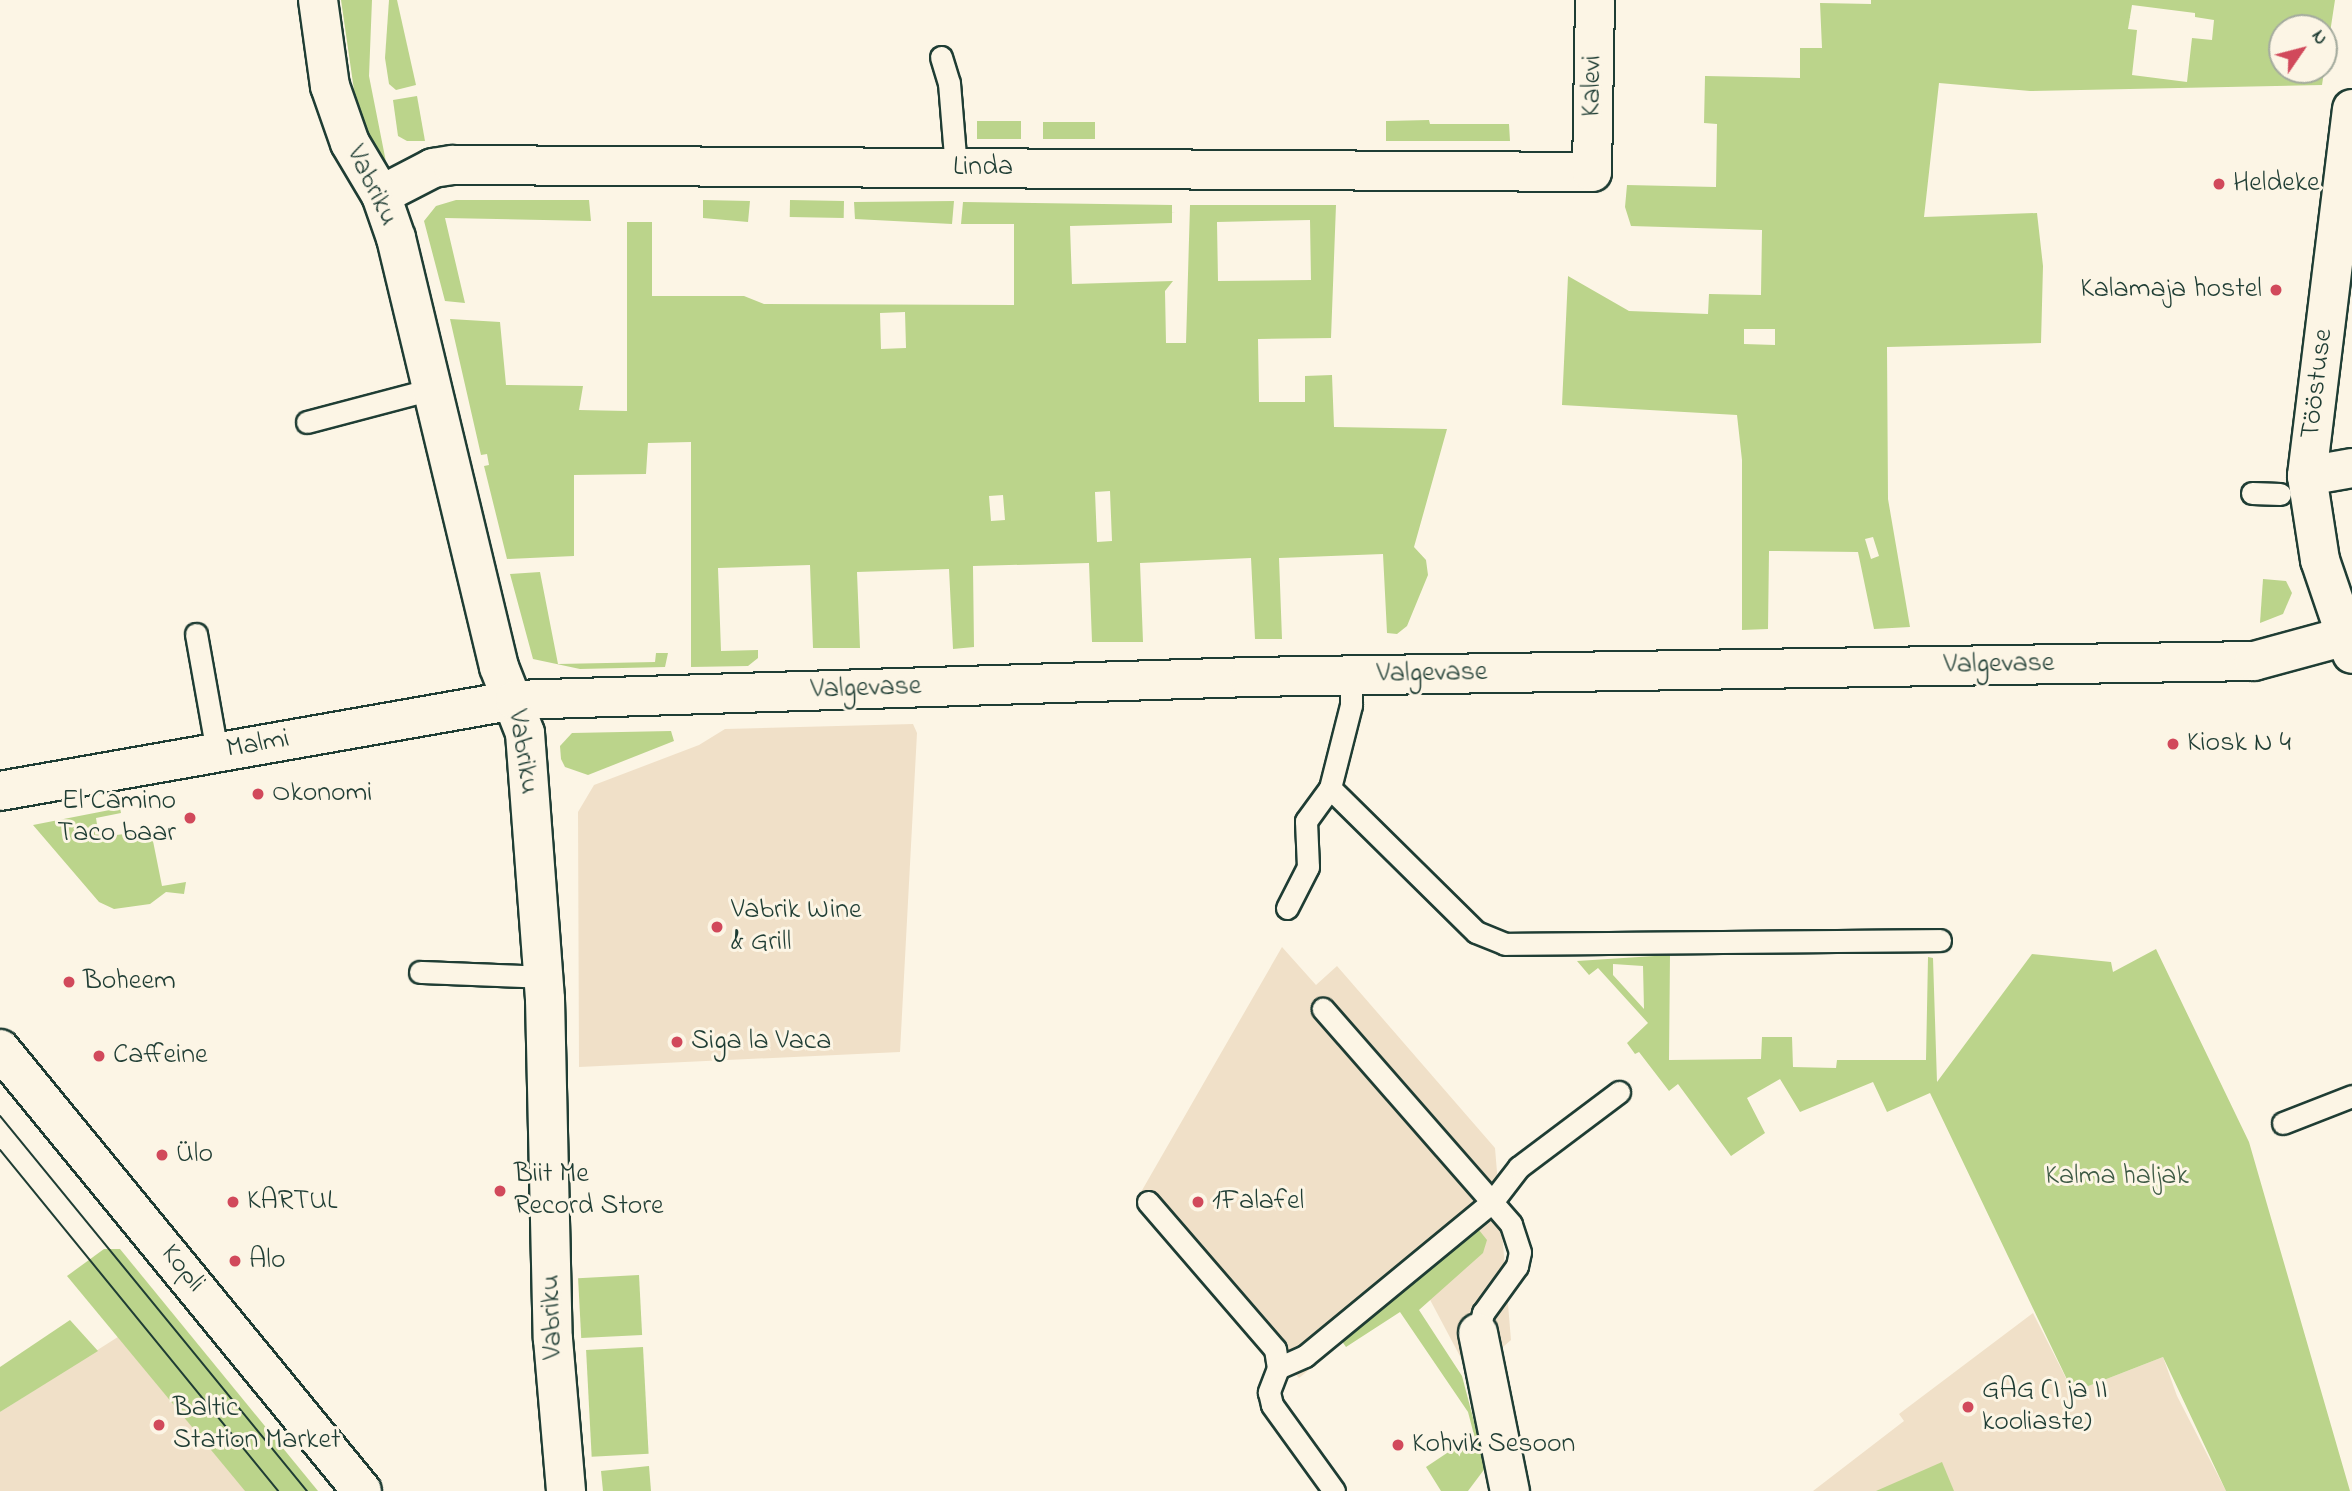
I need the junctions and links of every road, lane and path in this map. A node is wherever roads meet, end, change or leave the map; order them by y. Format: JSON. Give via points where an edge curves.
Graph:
{"nodes":[{"id":1,"x":318,"y":0,"type":"edge"},
{"id":2,"x":1595,"y":0,"type":"edge"},
{"id":3,"x":941,"y":57,"type":"dead end"},
{"id":4,"x":2352,"y":109,"type":"edge"},
{"id":5,"x":956,"y":168,"type":"junction"},
{"id":6,"x":1592,"y":172,"type":"joint"},
{"id":7,"x":382,"y":195,"type":"junction"},
{"id":8,"x":432,"y":389,"type":"junction"},
{"id":9,"x":307,"y":422,"type":"dead end"},
{"id":10,"x":2352,"y":468,"type":"edge"},
{"id":11,"x":2294,"y":485,"type":"junction"},
{"id":12,"x":2252,"y":494,"type":"dead end"},
{"id":13,"x":196,"y":634,"type":"dead end"},
{"id":14,"x":2349,"y":645,"type":"edge"},
{"id":15,"x":1351,"y":675,"type":"junction"},
{"id":16,"x":515,"y":700,"type":"junction"},
{"id":17,"x":217,"y":752,"type":"junction"},
{"id":18,"x":1330,"y":788,"type":"junction"},
{"id":19,"x":0,"y":790,"type":"edge"},
{"id":20,"x":1287,"y":908,"type":"dead end"},
{"id":21,"x":1940,"y":940,"type":"dead end"},
{"id":22,"x":420,"y":972,"type":"dead end"},
{"id":23,"x":543,"y":977,"type":"junction"},
{"id":24,"x":1323,"y":1009,"type":"dead end"},
{"id":25,"x":0,"y":1049,"type":"edge"},
{"id":26,"x":1619,"y":1092,"type":"dead end"},
{"id":27,"x":2352,"y":1096,"type":"edge"},
{"id":28,"x":2283,"y":1123,"type":"dead end"},
{"id":29,"x":1148,"y":1202,"type":"dead end"},
{"id":30,"x":1492,"y":1202,"type":"junction"},
{"id":31,"x":1478,"y":1333,"type":"joint"},
{"id":32,"x":1278,"y":1368,"type":"junction"},
{"id":33,"x":362,"y":1491,"type":"edge"},
{"id":34,"x":565,"y":1491,"type":"edge"},
{"id":35,"x":1335,"y":1491,"type":"edge"},
{"id":36,"x":1510,"y":1491,"type":"edge"}],
"edges":[{"from":1,"to":7,"type":"street","name":"Vabriku","via":[[330,86],[350,143]]},
{"from":2,"to":6,"type":"street","name":"Kalevi"},
{"from":3,"to":5,"type":"lane","via":[[949,83]]},
{"from":4,"to":11,"type":"street","name":"Tööstuse"},
{"from":5,"to":6,"type":"street","name":"Linda"},
{"from":5,"to":7,"type":"street","name":"Linda","via":[[453,165],[433,168]]},
{"from":7,"to":8,"type":"street","name":"Vabriku"},
{"from":8,"to":9,"type":"lane"},
{"from":8,"to":16,"type":"street","name":"Vabriku","via":[[499,667]]},
{"from":10,"to":11,"type":"street"},
{"from":11,"to":12,"type":"lane"},
{"from":11,"to":14,"type":"street","name":"Tööstuse"},
{"from":13,"to":17,"type":"lane"},
{"from":14,"to":15,"type":"street","name":"Valgevase","via":[[2254,661]]},
{"from":15,"to":16,"type":"street","name":"Valgevase"},
{"from":15,"to":18,"type":"lane","via":[[1351,705]]},
{"from":16,"to":17,"type":"street","name":"Malmi"},
{"from":16,"to":23,"type":"street","name":"Vabriku","via":[[525,733]]},
{"from":17,"to":19,"type":"street","name":"Malmi"},
{"from":18,"to":20,"type":"lane","via":[[1306,821],[1308,866]]},
{"from":18,"to":21,"type":"lane","via":[[1476,932],[1497,942]]},
{"from":22,"to":23,"type":"lane"},
{"from":23,"to":34,"type":"street","name":"Vabriku","via":[[553,1339]]},
{"from":24,"to":30,"type":"lane"},
{"from":25,"to":33,"type":"street","name":"Kopli"},
{"from":26,"to":30,"type":"lane","via":[[1519,1167]]},
{"from":27,"to":28,"type":"lane"},
{"from":29,"to":32,"type":"lane","via":[[1275,1349]]},
{"from":30,"to":31,"type":"lane","via":[[1511,1224],[1520,1252],[1517,1266],[1483,1313]]},
{"from":30,"to":32,"type":"lane","via":[[1305,1356]]},
{"from":31,"to":36,"type":"street"},
{"from":32,"to":35,"type":"lane","via":[[1269,1392],[1272,1405]]}]}
